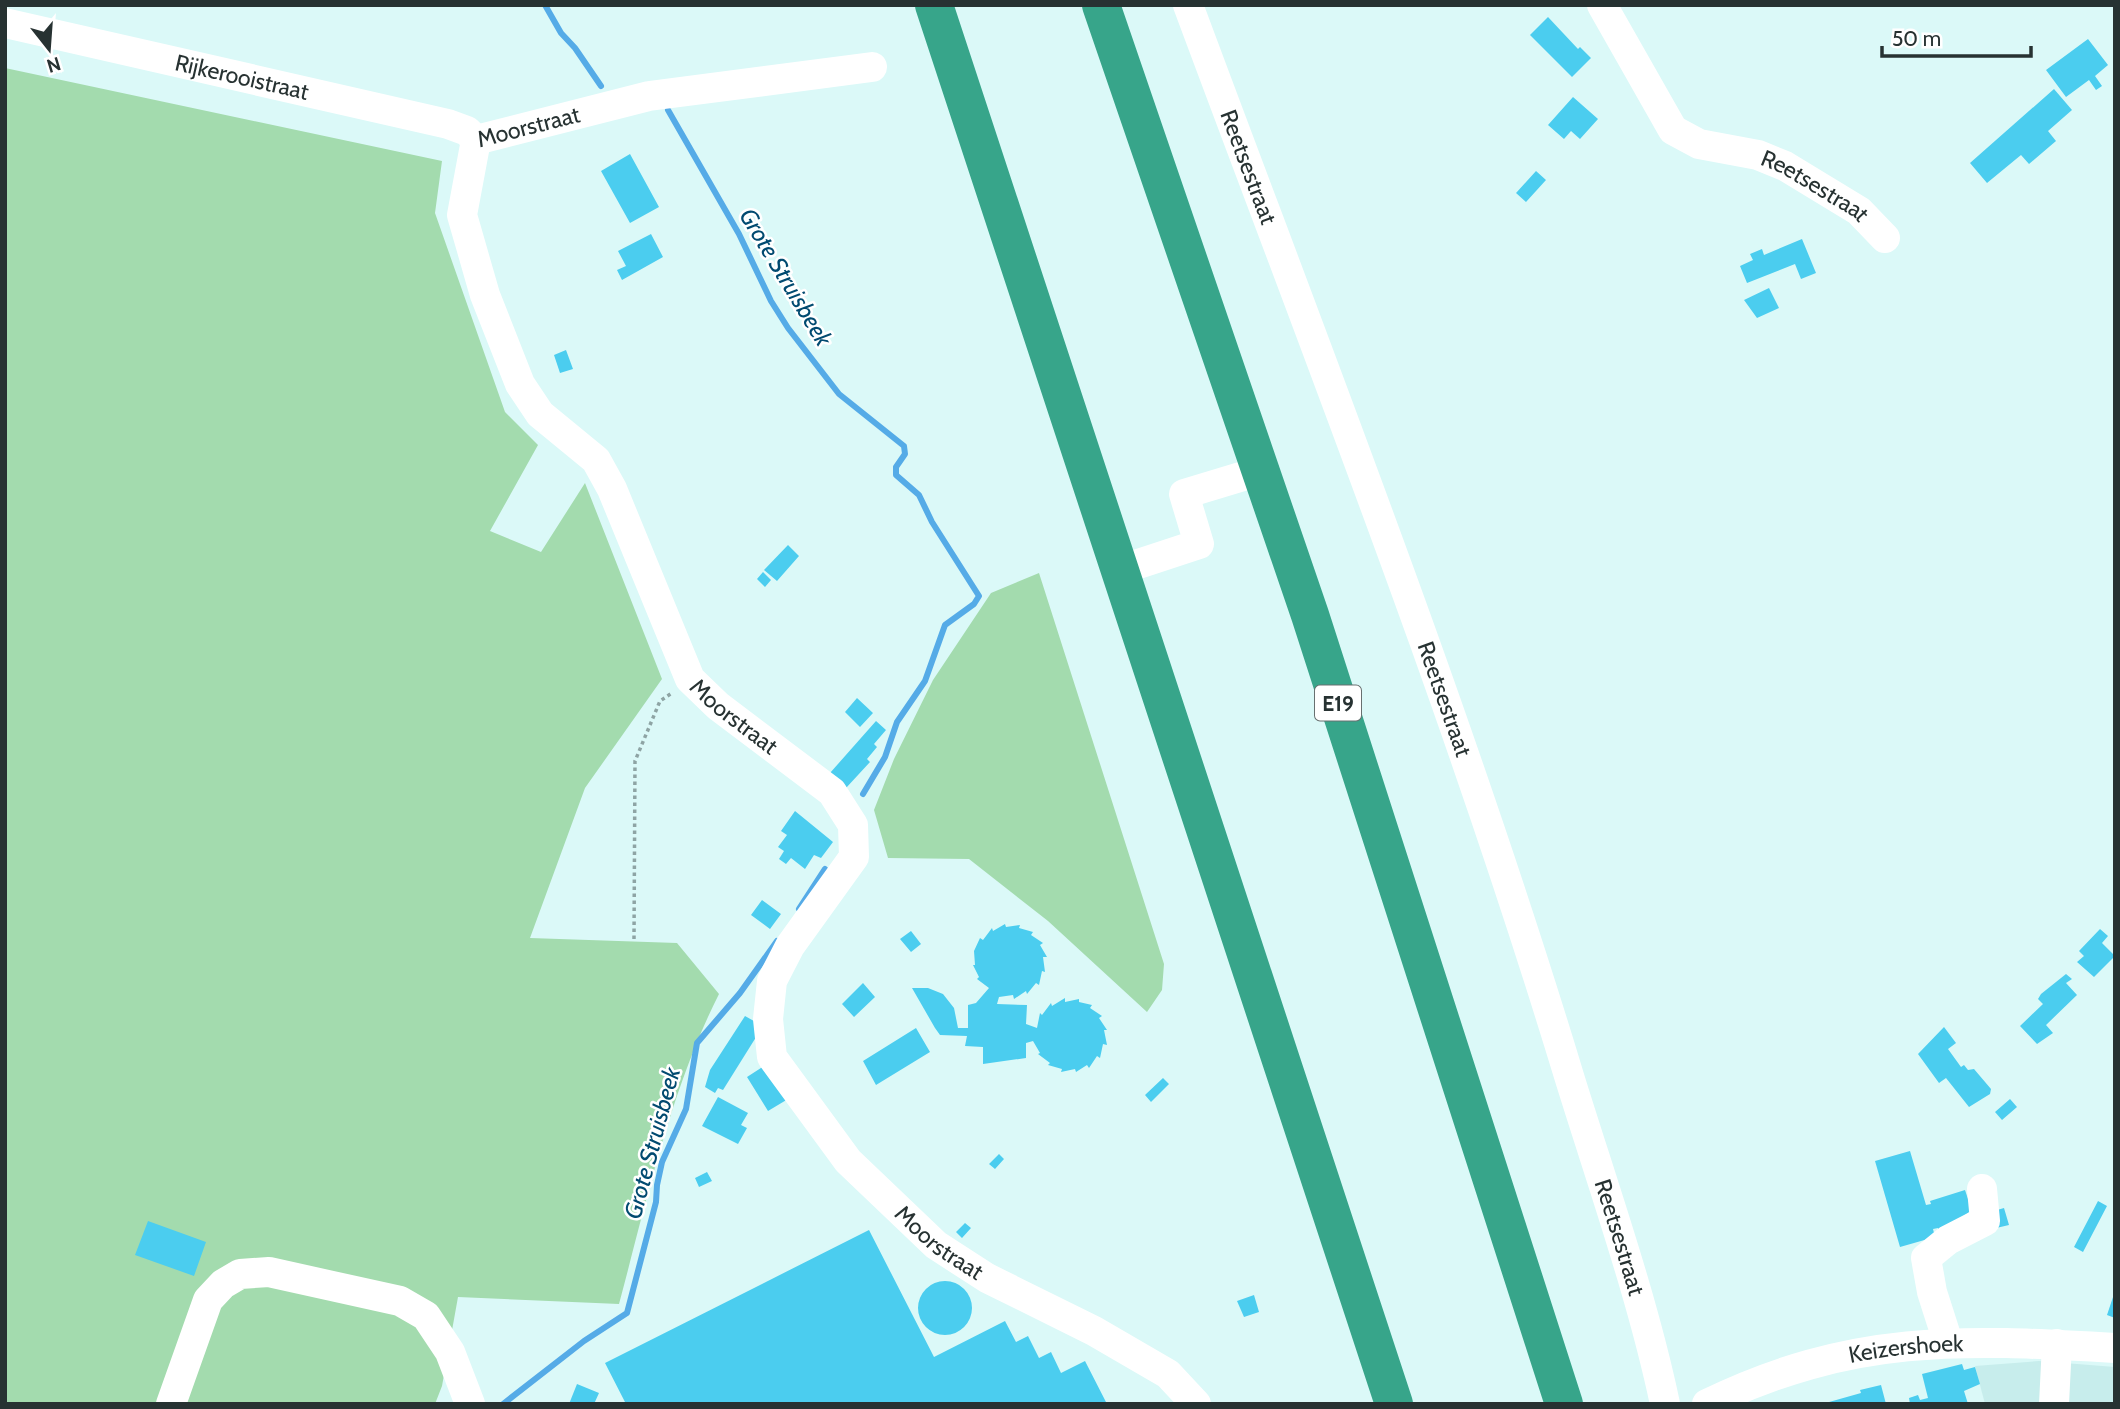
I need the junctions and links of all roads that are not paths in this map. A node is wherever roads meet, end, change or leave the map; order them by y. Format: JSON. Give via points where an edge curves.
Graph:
{"nodes":[{"id":1,"x":934,"y":5,"type":"edge"},
{"id":2,"x":1101,"y":5,"type":"edge"},
{"id":3,"x":1188,"y":5,"type":"edge"},
{"id":4,"x":1602,"y":5,"type":"edge"},
{"id":5,"x":5,"y":23,"type":"edge"},
{"id":6,"x":872,"y":67,"type":"dead end"},
{"id":7,"x":476,"y":140,"type":"junction"},
{"id":8,"x":1885,"y":238,"type":"dead end"},
{"id":9,"x":1260,"y":471,"type":"junction"},
{"id":10,"x":1120,"y":570,"type":"junction"},
{"id":11,"x":1982,"y":1189,"type":"dead end"},
{"id":12,"x":1948,"y":1342,"type":"junction"},
{"id":13,"x":2057,"y":1344,"type":"junction"},
{"id":14,"x":2115,"y":1348,"type":"edge"},
{"id":15,"x":171,"y":1404,"type":"edge"},
{"id":16,"x":470,"y":1404,"type":"edge"},
{"id":17,"x":1196,"y":1404,"type":"edge"},
{"id":18,"x":1394,"y":1404,"type":"edge"},
{"id":19,"x":1564,"y":1404,"type":"edge"},
{"id":20,"x":1665,"y":1404,"type":"edge"},
{"id":21,"x":1707,"y":1404,"type":"edge"},
{"id":22,"x":2054,"y":1404,"type":"edge"}],
"edges":[{"from":1,"to":10,"type":"highway"},
{"from":2,"to":9,"type":"highway","number":"E19"},
{"from":3,"to":20,"type":"street","name":"Reetsestraat","via":[[1389,545],[1508,882]]},
{"from":4,"to":8,"type":"street","name":"Reetsestraat","via":[[1674,130],[1699,144],[1758,155],[1785,166],[1859,211]]},
{"from":5,"to":7,"type":"street","name":"Rijkerooistraat","via":[[449,124]]},
{"from":6,"to":7,"type":"street","name":"Moorstraat","via":[[649,96]]},
{"from":7,"to":17,"type":"street","name":"Moorstraat","via":[[462,215],[485,295],[520,384],[540,414],[596,460],[690,679],[718,706],[832,792],[853,825],[854,857],[790,946],[772,981],[768,1019],[772,1057],[848,1161],[936,1245],[987,1278],[1168,1374]]},
{"from":9,"to":10,"type":"street","via":[[1184,494],[1199,544]]},
{"from":9,"to":19,"type":"highway","number":"E19"},
{"from":10,"to":18,"type":"highway"},
{"from":11,"to":12,"type":"street","via":[[1985,1221],[1948,1240],[1926,1258]]},
{"from":12,"to":13,"type":"street","name":"Keizershoek"},
{"from":12,"to":21,"type":"street","name":"Keizershoek","via":[[1867,1350],[1806,1364]]},
{"from":13,"to":14,"type":"street","name":"Keizershoek"},
{"from":13,"to":22,"type":"street"},
{"from":15,"to":16,"type":"street","via":[[208,1300],[240,1274],[269,1272],[400,1301],[426,1316],[450,1352]]}]}
